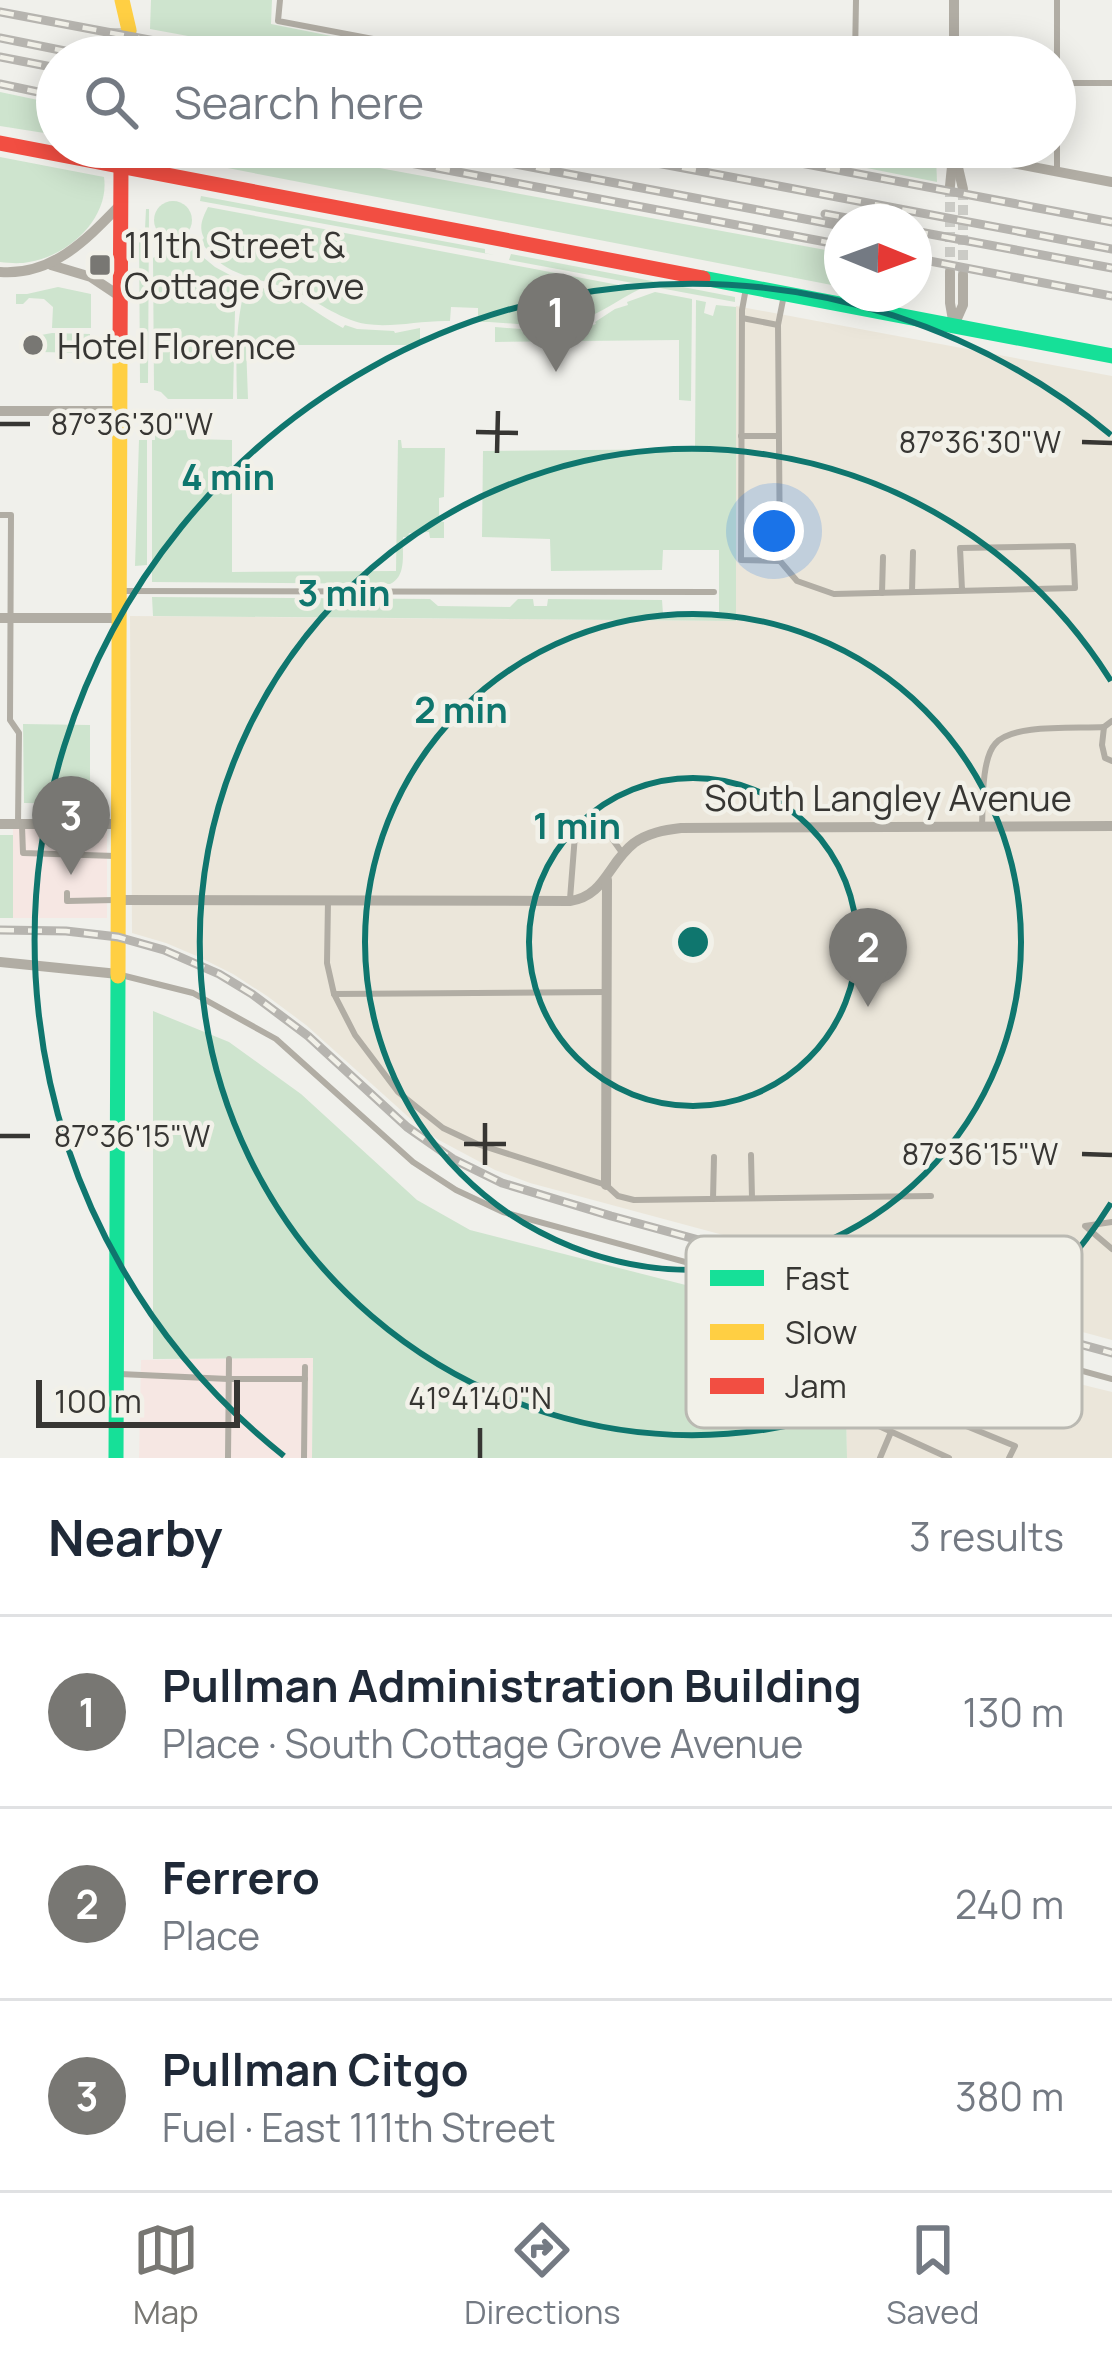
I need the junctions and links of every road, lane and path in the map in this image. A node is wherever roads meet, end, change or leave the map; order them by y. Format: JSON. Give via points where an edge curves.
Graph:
{"nodes":[{"id":1,"x":280,"y":0,"type":"edge"},
{"id":2,"x":856,"y":0,"type":"edge"},
{"id":3,"x":954,"y":0,"type":"edge"},
{"id":4,"x":1057,"y":0,"type":"edge"},
{"id":5,"x":357,"y":36,"type":"edge"},
{"id":6,"x":855,"y":36,"type":"edge"},
{"id":7,"x":954,"y":36,"type":"edge"},
{"id":8,"x":1057,"y":36,"type":"edge"},
{"id":9,"x":1076,"y":83,"type":"edge"},
{"id":10,"x":1112,"y":83,"type":"edge"},
{"id":11,"x":0,"y":143,"type":"edge"},
{"id":12,"x":36,"y":150,"type":"edge"},
{"id":13,"x":121,"y":168,"type":"edge"},
{"id":14,"x":132,"y":168,"type":"edge"},
{"id":15,"x":955,"y":168,"type":"edge"},
{"id":16,"x":1043,"y":168,"type":"edge"},
{"id":17,"x":1057,"y":171,"type":"joint"},
{"id":18,"x":1112,"y":182,"type":"edge"},
{"id":19,"x":956,"y":187,"type":"tunnel mouth"},
{"id":20,"x":121,"y":203,"type":"junction"},
{"id":21,"x":51,"y":265,"type":"junction"},
{"id":22,"x":0,"y":272,"type":"edge"},
{"id":23,"x":956,"y":274,"type":"tunnel mouth"},
{"id":24,"x":746,"y":285,"type":"junction"},
{"id":25,"x":785,"y":292,"type":"junction"},
{"id":26,"x":121,"y":297,"type":"junction"},
{"id":27,"x":742,"y":318,"type":"junction"},
{"id":28,"x":778,"y":326,"type":"junction"},
{"id":29,"x":954,"y":326,"type":"junction"},
{"id":30,"x":1112,"y":356,"type":"edge"},
{"id":31,"x":0,"y":411,"type":"edge"},
{"id":32,"x":120,"y":411,"type":"junction"},
{"id":33,"x":741,"y":436,"type":"junction"},
{"id":34,"x":778,"y":436,"type":"junction"},
{"id":35,"x":0,"y":515,"type":"edge"},
{"id":36,"x":913,"y":552,"type":"dead end"},
{"id":37,"x":883,"y":557,"type":"dead end"},
{"id":38,"x":780,"y":561,"type":"junction"},
{"id":39,"x":962,"y":590,"type":"junction"},
{"id":40,"x":119,"y":591,"type":"junction"},
{"id":41,"x":714,"y":592,"type":"dead end"},
{"id":42,"x":913,"y":592,"type":"junction"},
{"id":43,"x":882,"y":593,"type":"junction"},
{"id":44,"x":5,"y":618,"type":"edge"},
{"id":45,"x":119,"y":618,"type":"junction"},
{"id":46,"x":5,"y":720,"type":"edge"},
{"id":47,"x":1108,"y":724,"type":"edge"},
{"id":48,"x":1112,"y":761,"type":"edge"},
{"id":49,"x":0,"y":824,"type":"edge"},
{"id":50,"x":20,"y":824,"type":"junction"},
{"id":51,"x":68,"y":824,"type":"junction"},
{"id":52,"x":118,"y":824,"type":"junction"},
{"id":53,"x":982,"y":826,"type":"junction"},
{"id":54,"x":1112,"y":826,"type":"edge"},
{"id":55,"x":623,"y":854,"type":"junction"},
{"id":56,"x":68,"y":855,"type":"junction"},
{"id":57,"x":118,"y":856,"type":"junction"},
{"id":58,"x":607,"y":877,"type":"junction"},
{"id":59,"x":68,"y":893,"type":"dead end"},
{"id":60,"x":118,"y":900,"type":"junction"},
{"id":61,"x":328,"y":901,"type":"junction"},
{"id":62,"x":570,"y":901,"type":"junction"},
{"id":63,"x":0,"y":962,"type":"edge"},
{"id":64,"x":118,"y":974,"type":"junction"},
{"id":65,"x":607,"y":992,"type":"junction"},
{"id":66,"x":334,"y":994,"type":"junction"},
{"id":67,"x":751,"y":1155,"type":"dead end"},
{"id":68,"x":714,"y":1157,"type":"dead end"},
{"id":69,"x":606,"y":1185,"type":"junction"},
{"id":70,"x":931,"y":1196,"type":"dead end"},
{"id":71,"x":752,"y":1198,"type":"junction"},
{"id":72,"x":713,"y":1199,"type":"junction"},
{"id":73,"x":1112,"y":1222,"type":"edge"},
{"id":74,"x":1112,"y":1249,"type":"edge"},
{"id":75,"x":686,"y":1262,"type":"edge"},
{"id":76,"x":229,"y":1359,"type":"dead end"},
{"id":77,"x":305,"y":1367,"type":"dead end"},
{"id":78,"x":1082,"y":1371,"type":"edge"},
{"id":79,"x":116,"y":1374,"type":"junction"},
{"id":80,"x":228,"y":1379,"type":"junction"},
{"id":81,"x":304,"y":1379,"type":"junction"},
{"id":82,"x":1112,"y":1379,"type":"edge"},
{"id":83,"x":883,"y":1428,"type":"edge"},
{"id":84,"x":971,"y":1428,"type":"edge"},
{"id":85,"x":891,"y":1432,"type":"junction"},
{"id":86,"x":116,"y":1458,"type":"edge"},
{"id":87,"x":229,"y":1458,"type":"edge"},
{"id":88,"x":304,"y":1458,"type":"edge"},
{"id":89,"x":880,"y":1458,"type":"edge"},
{"id":90,"x":949,"y":1458,"type":"edge"},
{"id":91,"x":1009,"y":1458,"type":"edge"}],
"edges":[{"from":1,"to":5,"type":"lane","via":[[278,21]]},
{"from":2,"to":6,"type":"lane"},
{"from":3,"to":7,"type":"street"},
{"from":4,"to":8,"type":"lane"},
{"from":9,"to":10,"type":"lane"},
{"from":11,"to":12,"type":"main road"},
{"from":13,"to":20,"type":"main road"},
{"from":14,"to":24,"type":"main road"},
{"from":15,"to":19,"type":"street"},
{"from":16,"to":17,"type":"street"},
{"from":17,"to":18,"type":"street"},
{"from":20,"to":21,"type":"street"},
{"from":20,"to":26,"type":"main road"},
{"from":21,"to":22,"type":"street"},
{"from":21,"to":26,"type":"street","via":[[92,277]]},
{"from":23,"to":29,"type":"street"},
{"from":24,"to":25,"type":"main road"},
{"from":24,"to":27,"type":"lane"},
{"from":25,"to":28,"type":"lane"},
{"from":25,"to":29,"type":"main road"},
{"from":26,"to":32,"type":"main road"},
{"from":27,"to":28,"type":"lane"},
{"from":27,"to":33,"type":"lane"},
{"from":28,"to":34,"type":"lane"},
{"from":29,"to":30,"type":"main road"},
{"from":31,"to":32,"type":"street"},
{"from":32,"to":40,"type":"main road"},
{"from":33,"to":34,"type":"lane"},
{"from":33,"to":38,"type":"lane","via":[[741,560]]},
{"from":34,"to":38,"type":"lane"},
{"from":35,"to":44,"type":"lane","via":[[11,515]]},
{"from":36,"to":42,"type":"lane"},
{"from":37,"to":43,"type":"lane"},
{"from":38,"to":43,"type":"lane","via":[[797,581],[834,594]]},
{"from":39,"to":39,"type":"lane","via":[[1075,588],[1073,546],[960,548]]},
{"from":39,"to":42,"type":"lane"},
{"from":40,"to":41,"type":"lane"},
{"from":40,"to":45,"type":"main road"},
{"from":42,"to":43,"type":"lane"},
{"from":44,"to":45,"type":"street"},
{"from":44,"to":46,"type":"lane"},
{"from":45,"to":52,"type":"main road"},
{"from":46,"to":50,"type":"lane","via":[[19,733]]},
{"from":47,"to":48,"type":"lane","via":[[1102,746]]},
{"from":47,"to":53,"type":"lane","via":[[996,741]]},
{"from":49,"to":50,"type":"street"},
{"from":50,"to":51,"type":"street"},
{"from":50,"to":56,"type":"lane","via":[[22,853]]},
{"from":51,"to":52,"type":"street"},
{"from":51,"to":56,"type":"lane"},
{"from":52,"to":57,"type":"main road"},
{"from":53,"to":54,"type":"street","name":"South Langley Avenue"},
{"from":53,"to":55,"type":"street","name":"South Langley Avenue","via":[[681,828],[647,835]]},
{"from":55,"to":58,"type":"street","name":"South Langley Avenue"},
{"from":55,"to":62,"type":"lane","via":[[603,826],[575,836]]},
{"from":56,"to":57,"type":"lane"},
{"from":57,"to":60,"type":"main road"},
{"from":58,"to":62,"type":"street","name":"South Langley Avenue","via":[[588,897]]},
{"from":58,"to":65,"type":"street"},
{"from":59,"to":60,"type":"lane","via":[[67,902]]},
{"from":60,"to":61,"type":"street"},
{"from":60,"to":64,"type":"main road"},
{"from":61,"to":62,"type":"street"},
{"from":61,"to":66,"type":"lane"},
{"from":63,"to":64,"type":"street"},
{"from":64,"to":75,"type":"lane","via":[[194,993],[276,1039],[413,1162],[456,1190],[503,1213]]},
{"from":64,"to":79,"type":"main road"},
{"from":65,"to":66,"type":"lane"},
{"from":65,"to":69,"type":"street"},
{"from":66,"to":69,"type":"lane","via":[[398,1092],[443,1128]]},
{"from":67,"to":71,"type":"lane"},
{"from":68,"to":72,"type":"lane"},
{"from":69,"to":72,"type":"lane","via":[[634,1200]]},
{"from":70,"to":71,"type":"lane"},
{"from":71,"to":72,"type":"lane"},
{"from":73,"to":74,"type":"lane","via":[[1085,1226]]},
{"from":76,"to":80,"type":"lane"},
{"from":77,"to":81,"type":"lane"},
{"from":78,"to":82,"type":"lane"},
{"from":79,"to":80,"type":"lane"},
{"from":79,"to":86,"type":"main road"},
{"from":80,"to":81,"type":"lane"},
{"from":80,"to":87,"type":"lane"},
{"from":81,"to":88,"type":"lane"},
{"from":83,"to":85,"type":"lane"},
{"from":84,"to":91,"type":"lane","via":[[1015,1446]]},
{"from":85,"to":89,"type":"lane"},
{"from":85,"to":90,"type":"lane"}]}
